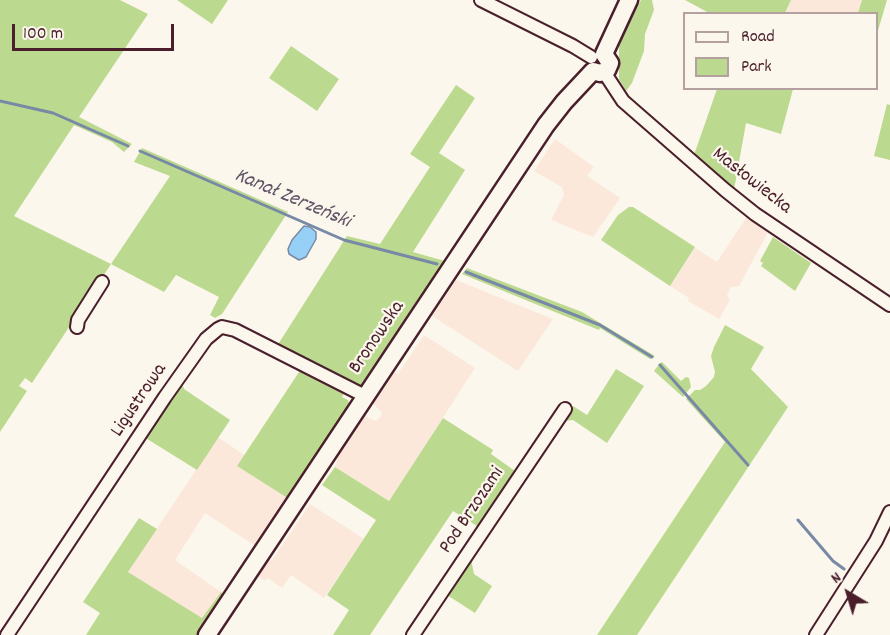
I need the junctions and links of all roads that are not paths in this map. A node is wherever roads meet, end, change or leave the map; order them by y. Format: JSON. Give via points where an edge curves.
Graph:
{"nodes":[{"id":1,"x":481,"y":0,"type":"edge"},
{"id":2,"x":629,"y":0,"type":"edge"},
{"id":3,"x":598,"y":64,"type":"junction"},
{"id":4,"x":102,"y":282,"type":"dead end"},
{"id":5,"x":890,"y":305,"type":"edge"},
{"id":6,"x":77,"y":327,"type":"dead end"},
{"id":7,"x":365,"y":396,"type":"junction"},
{"id":8,"x":565,"y":409,"type":"dead end"},
{"id":9,"x":890,"y":513,"type":"edge"},
{"id":10,"x":6,"y":635,"type":"edge"},
{"id":11,"x":207,"y":635,"type":"edge"},
{"id":12,"x":413,"y":635,"type":"edge"},
{"id":13,"x":816,"y":635,"type":"edge"}],
"edges":[{"from":1,"to":3,"type":"street","via":[[573,46]]},
{"from":2,"to":3,"type":"street","name":"Bronowska"},
{"from":3,"to":5,"type":"street","name":"Masłowiecka","via":[[623,101],[755,214]]},
{"from":3,"to":7,"type":"street","name":"Bronowska","via":[[546,125]]},
{"from":4,"to":6,"type":"street"},
{"from":7,"to":10,"type":"street","name":"Ligustrowa","via":[[235,330],[218,329],[206,339],[165,397]]},
{"from":7,"to":11,"type":"street","name":"Bronowska"},
{"from":8,"to":12,"type":"street","name":"Pod Brzozami"},
{"from":9,"to":13,"type":"street","via":[[876,542]]}]}
